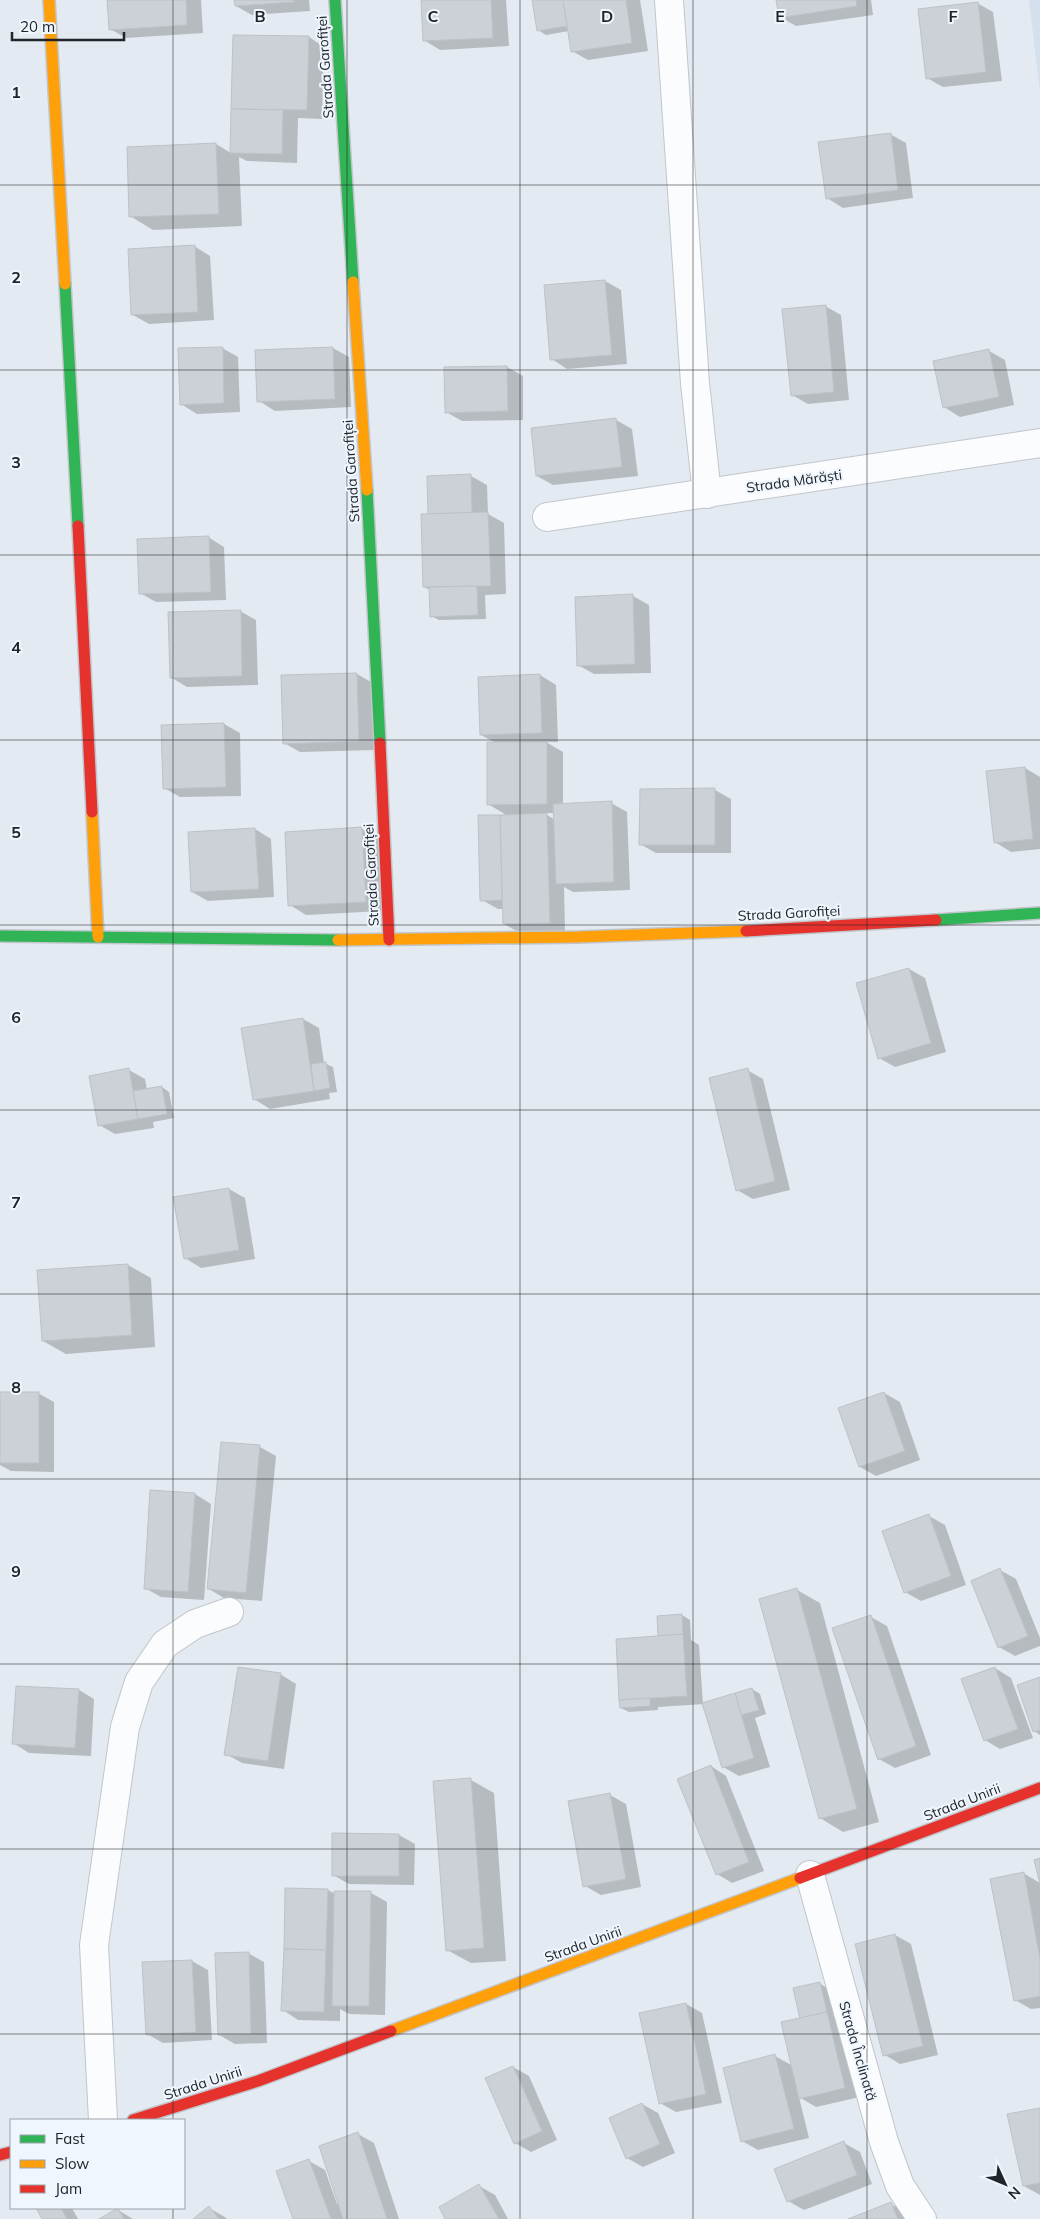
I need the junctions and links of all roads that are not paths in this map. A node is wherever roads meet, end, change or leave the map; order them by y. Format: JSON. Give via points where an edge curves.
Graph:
{"nodes":[{"id":1,"x":49,"y":0,"type":"edge"},
{"id":2,"x":336,"y":0,"type":"edge"},
{"id":3,"x":669,"y":0,"type":"edge"},
{"id":4,"x":1040,"y":443,"type":"edge"},
{"id":5,"x":707,"y":494,"type":"junction"},
{"id":6,"x":547,"y":517,"type":"dead end"},
{"id":7,"x":1040,"y":913,"type":"edge"},
{"id":8,"x":0,"y":936,"type":"edge"},
{"id":9,"x":98,"y":938,"type":"junction"},
{"id":10,"x":389,"y":940,"type":"junction"},
{"id":11,"x":230,"y":1612,"type":"dead end"},
{"id":12,"x":1040,"y":1788,"type":"edge"},
{"id":13,"x":810,"y":1876,"type":"junction"},
{"id":14,"x":103,"y":2119,"type":"edge"},
{"id":15,"x":136,"y":2119,"type":"edge"},
{"id":16,"x":922,"y":2219,"type":"edge"}],
"edges":[{"from":1,"to":9,"type":"street"},
{"from":2,"to":10,"type":"street","name":"Strada Garofiței","via":[[372,573]]},
{"from":3,"to":5,"type":"street","via":[[695,383]]},
{"from":4,"to":5,"type":"street","name":"Strada Mărăști"},
{"from":5,"to":6,"type":"street","name":"Strada Mărăști"},
{"from":7,"to":10,"type":"street","name":"Strada Garofiței","via":[[747,931]]},
{"from":8,"to":9,"type":"street","name":"Strada Garofiței"},
{"from":9,"to":10,"type":"street","name":"Strada Garofiței"},
{"from":11,"to":14,"type":"street","via":[[195,1624],[166,1644],[139,1682],[125,1727],[94,1945]]},
{"from":12,"to":13,"type":"street","name":"Strada Unirii"},
{"from":13,"to":15,"type":"street","name":"Strada Unirii","via":[[258,2081]]},
{"from":13,"to":16,"type":"street","name":"Strada Înclinată","via":[[884,2142],[900,2186]]}]}
